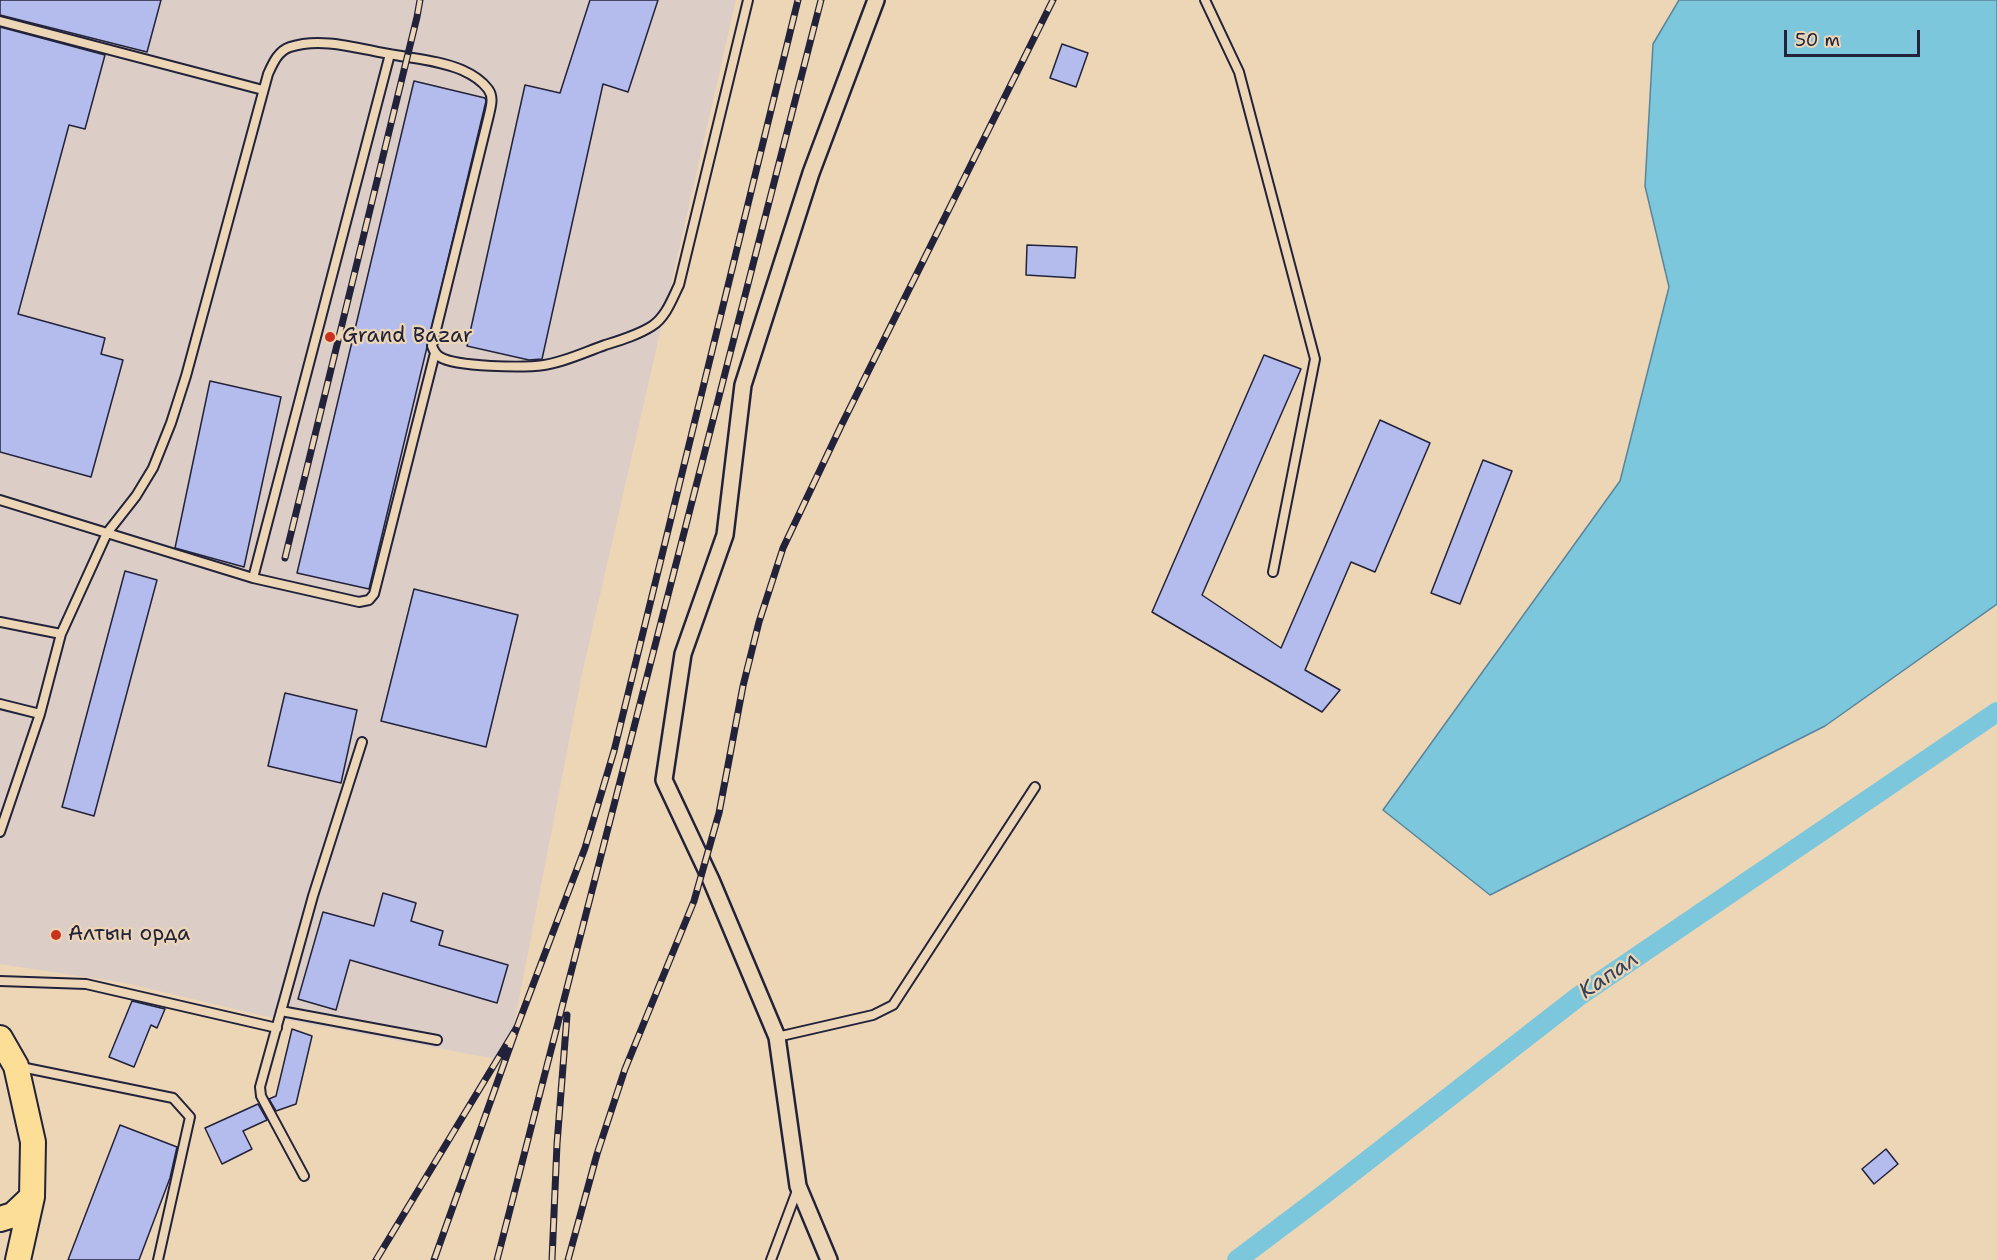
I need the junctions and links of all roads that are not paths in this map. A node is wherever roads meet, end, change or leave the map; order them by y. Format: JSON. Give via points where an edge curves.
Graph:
{"nodes":[{"id":1,"x":748,"y":0,"type":"edge"},
{"id":2,"x":876,"y":0,"type":"edge"},
{"id":3,"x":1205,"y":0,"type":"edge"},
{"id":4,"x":0,"y":21,"type":"edge"},
{"id":5,"x":390,"y":54,"type":"junction"},
{"id":6,"x":263,"y":90,"type":"junction"},
{"id":7,"x":435,"y":353,"type":"junction"},
{"id":8,"x":0,"y":500,"type":"edge"},
{"id":9,"x":107,"y":533,"type":"junction"},
{"id":10,"x":1273,"y":572,"type":"dead end"},
{"id":11,"x":253,"y":578,"type":"junction"},
{"id":12,"x":0,"y":622,"type":"edge"},
{"id":13,"x":61,"y":634,"type":"junction"},
{"id":14,"x":0,"y":704,"type":"edge"},
{"id":15,"x":40,"y":714,"type":"junction"},
{"id":16,"x":362,"y":742,"type":"dead end"},
{"id":17,"x":1035,"y":787,"type":"dead end"},
{"id":18,"x":0,"y":832,"type":"edge"},
{"id":19,"x":0,"y":981,"type":"edge"},
{"id":20,"x":281,"y":1011,"type":"junction"},
{"id":21,"x":277,"y":1028,"type":"junction"},
{"id":22,"x":777,"y":1037,"type":"junction"},
{"id":23,"x":0,"y":1038,"type":"edge"},
{"id":24,"x":437,"y":1040,"type":"dead end"},
{"id":25,"x":16,"y":1066,"type":"junction"},
{"id":26,"x":304,"y":1176,"type":"dead end"},
{"id":27,"x":798,"y":1186,"type":"junction"},
{"id":28,"x":32,"y":1197,"type":"junction"},
{"id":29,"x":0,"y":1219,"type":"edge"},
{"id":30,"x":18,"y":1260,"type":"edge"},
{"id":31,"x":158,"y":1260,"type":"edge"},
{"id":32,"x":771,"y":1260,"type":"edge"},
{"id":33,"x":829,"y":1260,"type":"edge"}],
"edges":[{"from":1,"to":7,"type":"lane","via":[[678,285],[670,305],[654,325],[543,365],[453,362]]},
{"from":2,"to":22,"type":"street","via":[[811,173],[743,386],[725,535],[683,654],[664,780]]},
{"from":3,"to":10,"type":"lane","via":[[1239,72],[1315,358]]},
{"from":4,"to":6,"type":"lane"},
{"from":5,"to":6,"type":"lane","via":[[340,45],[309,43],[288,47],[276,57]]},
{"from":5,"to":7,"type":"lane","via":[[461,70],[478,79],[491,94],[433,338]]},
{"from":5,"to":11,"type":"lane"},
{"from":6,"to":9,"type":"lane","via":[[171,423],[153,468]]},
{"from":7,"to":11,"type":"lane","via":[[374,594],[359,602]]},
{"from":8,"to":9,"type":"lane"},
{"from":9,"to":11,"type":"lane"},
{"from":9,"to":13,"type":"lane"},
{"from":12,"to":13,"type":"lane"},
{"from":13,"to":15,"type":"lane"},
{"from":14,"to":15,"type":"lane"},
{"from":15,"to":18,"type":"lane"},
{"from":16,"to":20,"type":"lane","via":[[312,896]]},
{"from":17,"to":22,"type":"lane","via":[[893,1005],[873,1015]]},
{"from":19,"to":21,"type":"lane","via":[[86,984]]},
{"from":20,"to":21,"type":"lane"},
{"from":20,"to":24,"type":"lane"},
{"from":21,"to":26,"type":"lane","via":[[260,1087],[261,1096]]},
{"from":22,"to":27,"type":"street"},
{"from":23,"to":25,"type":"main road"},
{"from":25,"to":28,"type":"main road","via":[[33,1142]]},
{"from":25,"to":31,"type":"lane","via":[[173,1098],[190,1117]]},
{"from":27,"to":32,"type":"lane"},
{"from":27,"to":33,"type":"street"},
{"from":28,"to":29,"type":"main road","via":[[13,1215]]},
{"from":28,"to":30,"type":"main road"}]}
